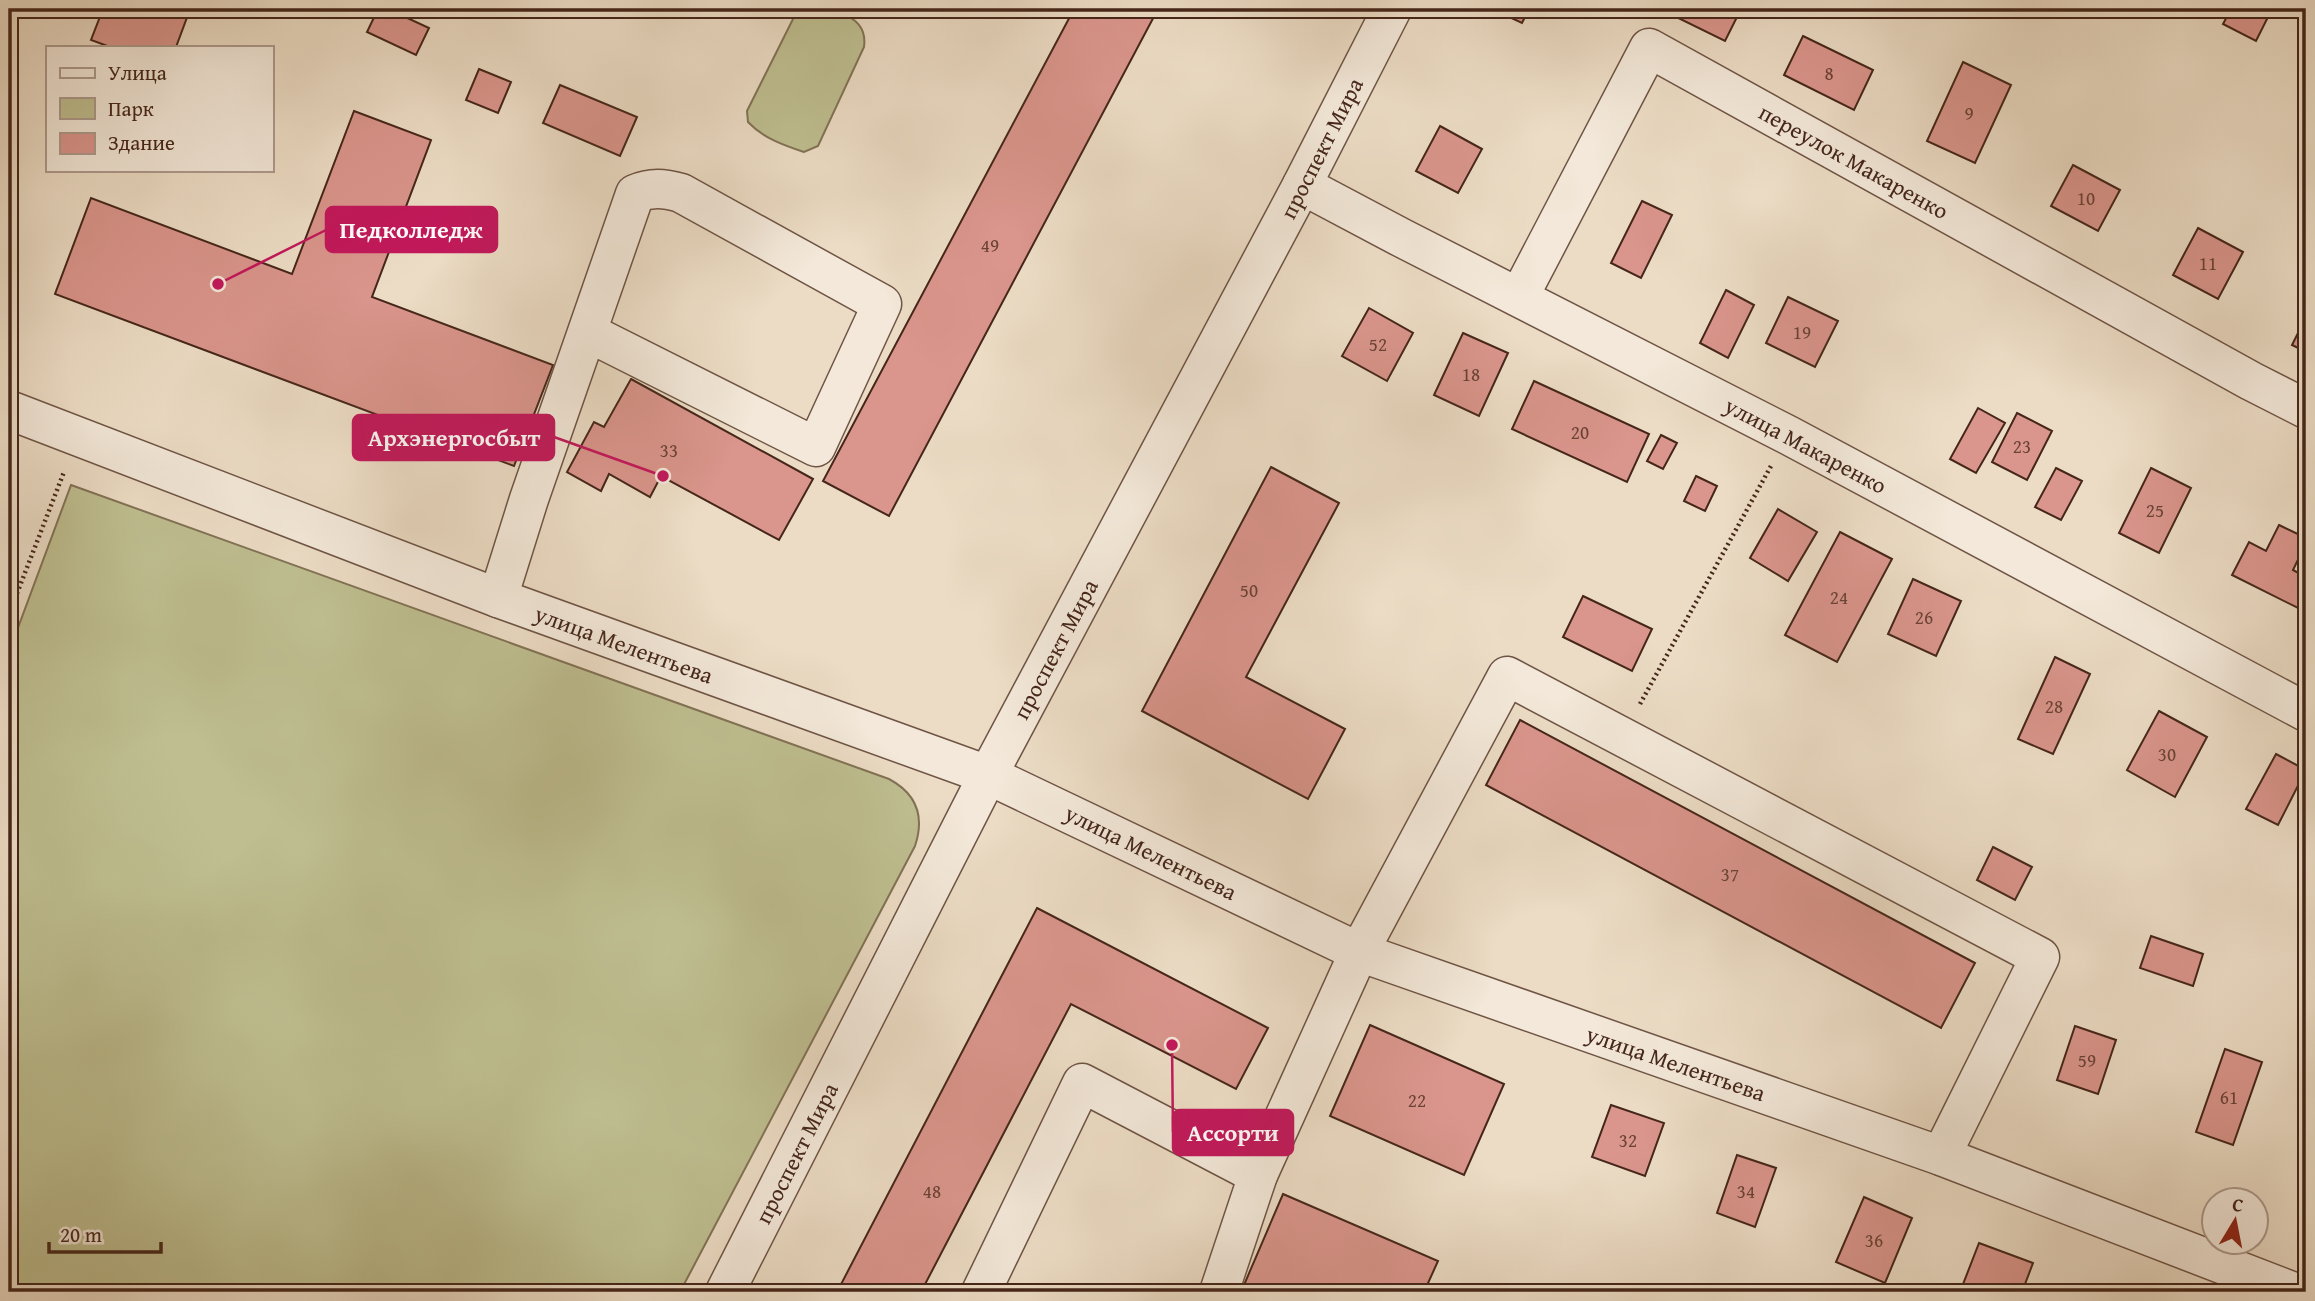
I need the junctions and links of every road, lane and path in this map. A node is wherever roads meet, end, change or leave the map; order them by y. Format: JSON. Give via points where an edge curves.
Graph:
{"nodes":[{"id":1,"x":1392,"y":9,"type":"edge"},
{"id":2,"x":1302,"y":185,"type":"junction"},
{"id":3,"x":1519,"y":297,"type":"junction"},
{"id":4,"x":587,"y":332,"type":"junction"},
{"id":5,"x":2306,"y":409,"type":"edge"},
{"id":6,"x":9,"y":410,"type":"edge"},
{"id":7,"x":79,"y":435,"type":"junction"},
{"id":8,"x":1788,"y":435,"type":"junction"},
{"id":9,"x":498,"y":598,"type":"junction"},
{"id":10,"x":9,"y":614,"type":"edge"},
{"id":11,"x":2306,"y":712,"type":"edge"},
{"id":12,"x":1621,"y":738,"type":"junction"},
{"id":13,"x":988,"y":775,"type":"junction"},
{"id":14,"x":1359,"y":952,"type":"junction"},
{"id":15,"x":1941,"y":1156,"type":"junction"},
{"id":16,"x":1258,"y":1175,"type":"junction"},
{"id":17,"x":725,"y":1292,"type":"edge"},
{"id":18,"x":981,"y":1292,"type":"edge"},
{"id":19,"x":1219,"y":1292,"type":"edge"},
{"id":20,"x":2294,"y":1292,"type":"edge"}],
"edges":[{"from":1,"to":2,"type":"street","name":"проспект Мира"},
{"from":2,"to":3,"type":"street","name":"улица Макаренко"},
{"from":2,"to":13,"type":"street","name":"проспект Мира"},
{"from":3,"to":5,"type":"street","name":"переулок Макаренко","via":[[1649,48]]},
{"from":3,"to":8,"type":"street","name":"улица Макаренко"},
{"from":4,"to":4,"type":"street","via":[[816,447],[882,304],[681,193],[664,188],[635,194]]},
{"from":4,"to":9,"type":"street"},
{"from":6,"to":7,"type":"street","name":"улица Мелентьева"},
{"from":7,"to":9,"type":"street","name":"улица Мелентьева"},
{"from":7,"to":10,"type":"path"},
{"from":8,"to":11,"type":"street","name":"улица Макаренко"},
{"from":8,"to":12,"type":"path"},
{"from":9,"to":13,"type":"street","name":"улица Мелентьева"},
{"from":12,"to":14,"type":"street","via":[[1507,676]]},
{"from":12,"to":15,"type":"street","via":[[2040,957]]},
{"from":13,"to":14,"type":"street","name":"улица Мелентьева"},
{"from":13,"to":17,"type":"street","name":"проспект Мира"},
{"from":14,"to":15,"type":"street","name":"улица Мелентьева"},
{"from":14,"to":16,"type":"street"},
{"from":15,"to":20,"type":"street","name":"улица Мелентьева"},
{"from":16,"to":18,"type":"street","via":[[1082,1083]]},
{"from":16,"to":19,"type":"street"}]}
